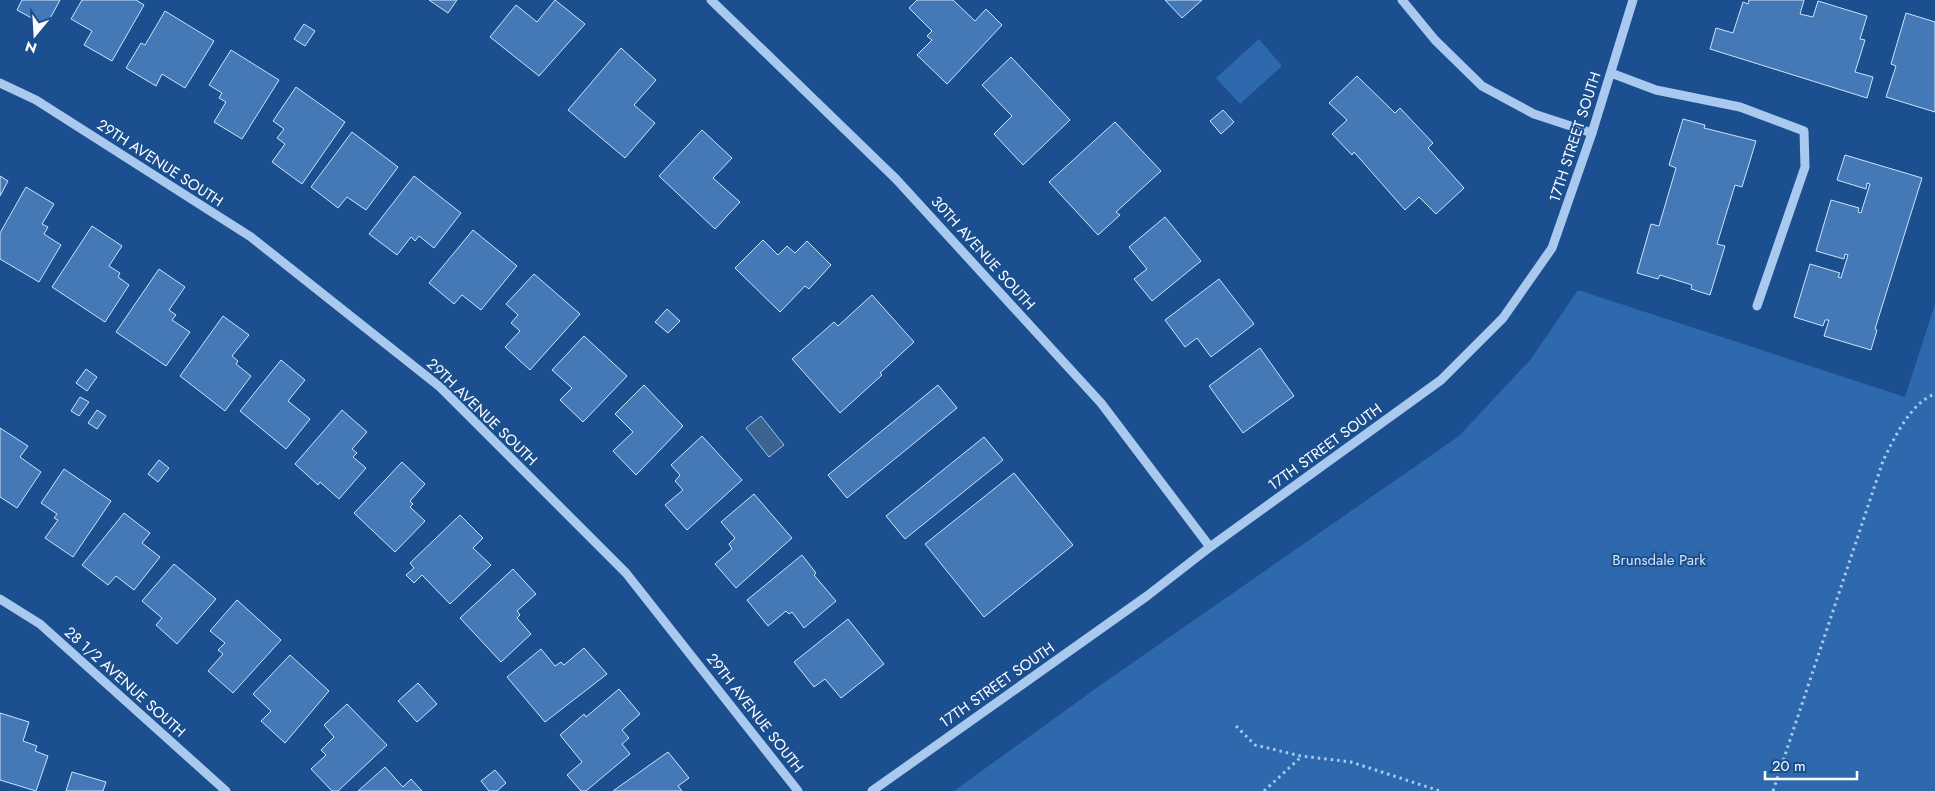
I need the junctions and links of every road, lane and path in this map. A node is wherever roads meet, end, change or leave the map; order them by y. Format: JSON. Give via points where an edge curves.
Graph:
{"nodes":[{"id":1,"x":711,"y":0,"type":"edge"},
{"id":2,"x":1402,"y":0,"type":"edge"},
{"id":3,"x":1633,"y":0,"type":"edge"},
{"id":4,"x":1610,"y":73,"type":"junction"},
{"id":5,"x":0,"y":83,"type":"edge"},
{"id":6,"x":1592,"y":133,"type":"junction"},
{"id":7,"x":1757,"y":306,"type":"dead end"},
{"id":8,"x":1935,"y":394,"type":"edge"},
{"id":9,"x":1210,"y":547,"type":"junction"},
{"id":10,"x":0,"y":599,"type":"edge"},
{"id":11,"x":1236,"y":726,"type":"dead end"},
{"id":12,"x":1301,"y":756,"type":"junction"},
{"id":13,"x":226,"y":791,"type":"edge"},
{"id":14,"x":798,"y":791,"type":"edge"},
{"id":15,"x":872,"y":791,"type":"edge"},
{"id":16,"x":1264,"y":791,"type":"edge"},
{"id":17,"x":1440,"y":791,"type":"edge"},
{"id":18,"x":1773,"y":791,"type":"edge"}],
"edges":[{"from":1,"to":9,"type":"street","name":"30TH AVENUE SOUTH","via":[[910,193],[1101,403]]},
{"from":2,"to":6,"type":"street","via":[[1435,40],[1482,86],[1534,114]]},
{"from":3,"to":4,"type":"street","name":"17TH STREET SOUTH"},
{"from":4,"to":6,"type":"street","name":"17TH STREET SOUTH"},
{"from":4,"to":7,"type":"street","via":[[1656,90],[1740,107],[1804,131],[1805,167]]},
{"from":5,"to":14,"type":"street","name":"29TH AVENUE SOUTH","via":[[36,100],[251,238],[440,386],[626,573]]},
{"from":6,"to":9,"type":"street","name":"17TH STREET SOUTH","via":[[1552,248],[1504,318],[1441,380]]},
{"from":8,"to":18,"type":"path","via":[[1912,411],[1896,433],[1883,461]]},
{"from":9,"to":15,"type":"street","name":"17TH STREET SOUTH","via":[[1147,596]]},
{"from":10,"to":13,"type":"street","name":"28 1/2 AVENUE SOUTH","via":[[40,624]]},
{"from":11,"to":12,"type":"path","via":[[1255,745]]},
{"from":12,"to":16,"type":"path"},
{"from":12,"to":17,"type":"path","via":[[1351,762]]}]}
